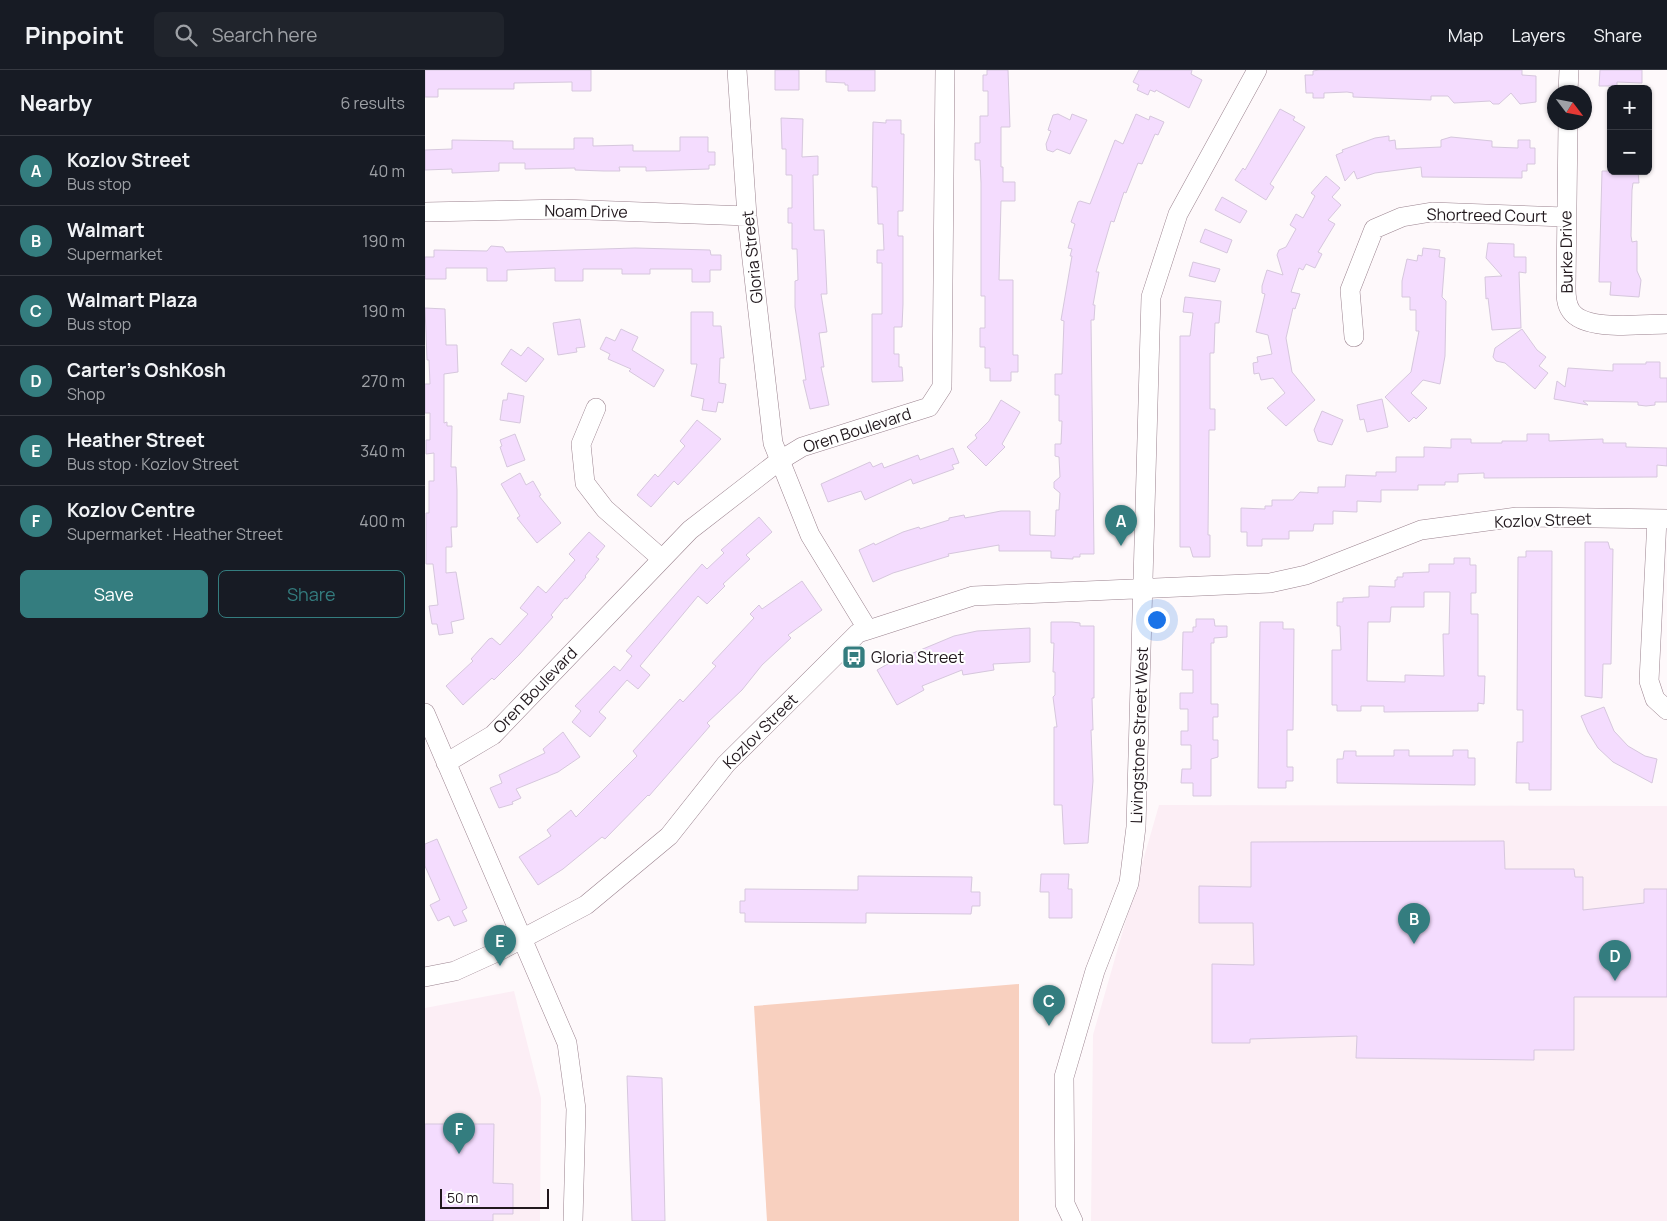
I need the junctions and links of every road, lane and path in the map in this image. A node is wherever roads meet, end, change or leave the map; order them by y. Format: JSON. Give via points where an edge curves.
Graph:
{"nodes":[{"id":1,"x":737,"y":70,"type":"edge"},
{"id":2,"x":945,"y":70,"type":"edge"},
{"id":3,"x":1257,"y":70,"type":"edge"},
{"id":4,"x":1569,"y":70,"type":"edge"},
{"id":5,"x":1568,"y":85,"type":"edge"},
{"id":6,"x":1567,"y":130,"type":"edge"},
{"id":7,"x":425,"y":212,"type":"edge"},
{"id":8,"x":747,"y":216,"type":"junction"},
{"id":9,"x":1565,"y":217,"type":"junction"},
{"id":10,"x":1667,"y":324,"type":"edge"},
{"id":11,"x":1354,"y":337,"type":"dead end"},
{"id":12,"x":596,"y":408,"type":"dead end"},
{"id":13,"x":779,"y":461,"type":"junction"},
{"id":14,"x":1662,"y":519,"type":"edge"},
{"id":15,"x":662,"y":559,"type":"junction"},
{"id":16,"x":1143,"y":590,"type":"junction"},
{"id":17,"x":868,"y":630,"type":"junction"},
{"id":18,"x":1667,"y":710,"type":"edge"},
{"id":19,"x":425,"y":713,"type":"edge"},
{"id":20,"x":447,"y":763,"type":"junction"},
{"id":21,"x":523,"y":939,"type":"junction"},
{"id":22,"x":425,"y":977,"type":"edge"},
{"id":23,"x":1065,"y":1204,"type":"junction"},
{"id":24,"x":573,"y":1221,"type":"edge"},
{"id":25,"x":1057,"y":1221,"type":"edge"},
{"id":26,"x":1073,"y":1221,"type":"edge"}],
"edges":[{"from":1,"to":8,"type":"street","name":"Gloria Street"},
{"from":2,"to":13,"type":"street","name":"Oren Boulevard","via":[[942,386],[929,407],[802,447]]},
{"from":3,"to":16,"type":"street","name":"Livingstone Street West","via":[[1178,214],[1151,297]]},
{"from":4,"to":5,"type":"street"},
{"from":6,"to":9,"type":"street","name":"Burke Drive"},
{"from":7,"to":8,"type":"street","name":"Noam Drive","via":[[563,209]]},
{"from":8,"to":13,"type":"street","name":"Gloria Street","via":[[773,443]]},
{"from":9,"to":10,"type":"street","name":"Burke Drive","via":[[1566,288],[1571,312],[1596,324]]},
{"from":9,"to":11,"type":"street","name":"Shortreed Court","via":[[1432,212],[1403,217],[1374,229],[1350,290]]},
{"from":12,"to":15,"type":"street","via":[[581,444],[585,484],[605,509]]},
{"from":13,"to":15,"type":"street","name":"Oren Boulevard","via":[[690,530]]},
{"from":13,"to":17,"type":"street","name":"Gloria Street","via":[[809,535]]},
{"from":14,"to":16,"type":"street","name":"Kozlov Street","via":[[1517,517],[1421,530],[1297,577],[1270,583]]},
{"from":14,"to":18,"type":"street","via":[[1649,681],[1655,700]]},
{"from":15,"to":20,"type":"street","name":"Oren Boulevard","via":[[493,735]]},
{"from":16,"to":17,"type":"street","name":"Kozlov Street","via":[[973,596]]},
{"from":16,"to":23,"type":"street","name":"Livingstone Street West","via":[[1136,827],[1129,883],[1095,970],[1064,1077]]},
{"from":17,"to":21,"type":"street","name":"Kozlov Street","via":[[858,634],[726,764],[669,836],[586,905]]},
{"from":19,"to":20,"type":"street"},
{"from":20,"to":21,"type":"street"},
{"from":21,"to":22,"type":"street","name":"Kozlov Street","via":[[455,971]]},
{"from":21,"to":24,"type":"street","via":[[567,1043],[576,1109]]},
{"from":23,"to":25,"type":"street","name":"Livingstone Street West"},
{"from":23,"to":26,"type":"street","name":"Livingstone Street West"}]}
